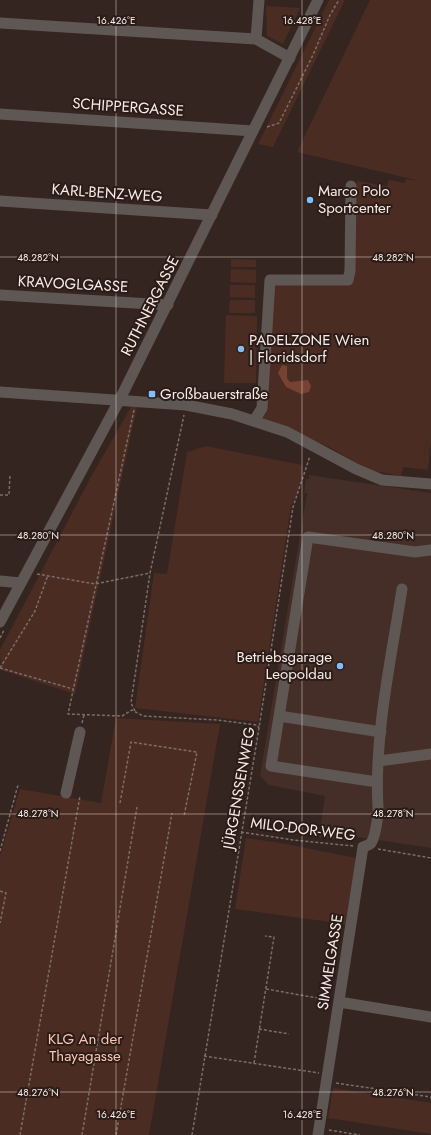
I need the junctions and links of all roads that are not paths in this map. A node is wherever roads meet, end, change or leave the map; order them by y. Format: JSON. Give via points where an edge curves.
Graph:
{"nodes":[{"id":1,"x":259,"y":0,"type":"edge"},
{"id":2,"x":318,"y":0,"type":"edge"},
{"id":3,"x":0,"y":23,"type":"edge"},
{"id":4,"x":256,"y":39,"type":"junction"},
{"id":5,"x":290,"y":58,"type":"junction"},
{"id":6,"x":0,"y":114,"type":"edge"},
{"id":7,"x":253,"y":130,"type":"junction"},
{"id":8,"x":351,"y":186,"type":"dead end"},
{"id":9,"x":0,"y":201,"type":"edge"},
{"id":10,"x":212,"y":215,"type":"junction"},
{"id":11,"x":0,"y":295,"type":"edge"},
{"id":12,"x":168,"y":305,"type":"junction"},
{"id":13,"x":0,"y":392,"type":"edge"},
{"id":14,"x":120,"y":399,"type":"junction"},
{"id":15,"x":254,"y":421,"type":"junction"},
{"id":16,"x":431,"y":484,"type":"edge"},
{"id":17,"x":431,"y":550,"type":"edge"},
{"id":18,"x":0,"y":581,"type":"edge"},
{"id":19,"x":21,"y":583,"type":"junction"},
{"id":20,"x":402,"y":589,"type":"dead end"},
{"id":21,"x":0,"y":622,"type":"edge"},
{"id":22,"x":279,"y":716,"type":"junction"},
{"id":23,"x":80,"y":732,"type":"dead end"},
{"id":24,"x":381,"y":732,"type":"junction"},
{"id":25,"x":431,"y":754,"type":"edge"},
{"id":26,"x":378,"y":761,"type":"junction"},
{"id":27,"x":377,"y":782,"type":"junction"},
{"id":28,"x":66,"y":793,"type":"dead end"},
{"id":29,"x":339,"y":1002,"type":"junction"},
{"id":30,"x":431,"y":1017,"type":"edge"},
{"id":31,"x":319,"y":1132,"type":"edge"}],
"edges":[{"from":1,"to":4,"type":"street"},
{"from":2,"to":5,"type":"street","name":"RUTHNERGASSE"},
{"from":3,"to":4,"type":"street"},
{"from":4,"to":5,"type":"street"},
{"from":5,"to":7,"type":"street","name":"RUTHNERGASSE"},
{"from":6,"to":7,"type":"street","name":"SCHIPPERGASSE"},
{"from":7,"to":10,"type":"street","name":"RUTHNERGASSE"},
{"from":8,"to":15,"type":"street","via":[[348,280],[270,280],[262,408]]},
{"from":9,"to":10,"type":"street","name":"KARL-BENZ-WEG"},
{"from":10,"to":12,"type":"street","name":"RUTHNERGASSE"},
{"from":11,"to":12,"type":"street","name":"KRAVOGLGASSE"},
{"from":12,"to":14,"type":"street","name":"RUTHNERGASSE"},
{"from":13,"to":14,"type":"street"},
{"from":14,"to":15,"type":"street","via":[[186,405]]},
{"from":14,"to":19,"type":"street","name":"RUTHNERGASSE"},
{"from":15,"to":16,"type":"street","via":[[287,432],[382,480]]},
{"from":17,"to":22,"type":"street","via":[[415,552],[308,537]]},
{"from":18,"to":19,"type":"street"},
{"from":19,"to":21,"type":"street","name":"RUTHNERGASSE"},
{"from":20,"to":24,"type":"street"},
{"from":22,"to":24,"type":"street"},
{"from":22,"to":27,"type":"street","via":[[271,766]]},
{"from":23,"to":28,"type":"street"},
{"from":24,"to":26,"type":"street"},
{"from":25,"to":26,"type":"street"},
{"from":26,"to":27,"type":"street"},
{"from":27,"to":29,"type":"street","name":"SIMMELGASSE","via":[[379,810],[371,843],[363,847]]},
{"from":29,"to":30,"type":"street"},
{"from":29,"to":31,"type":"street","name":"SIMMELGASSE"}]}
